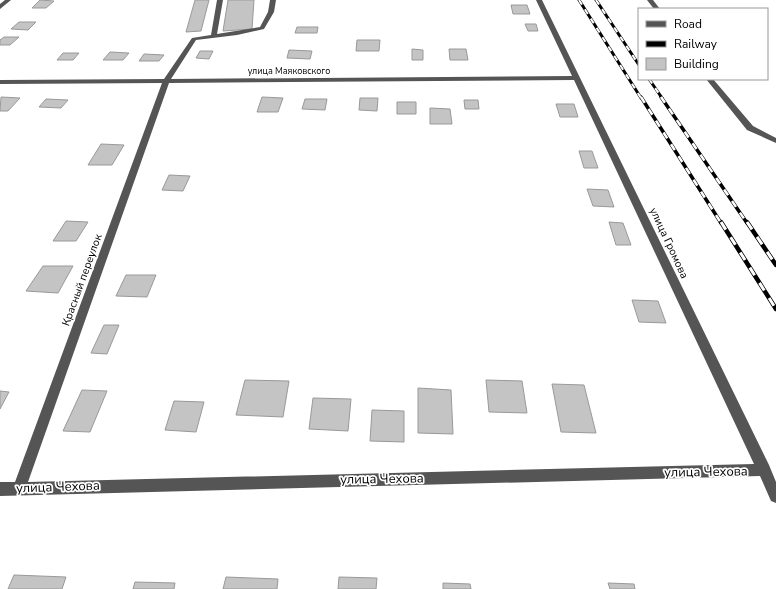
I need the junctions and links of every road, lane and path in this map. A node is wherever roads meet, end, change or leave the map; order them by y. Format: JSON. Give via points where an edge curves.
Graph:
{"nodes":[{"id":1,"x":8,"y":0,"type":"edge"},
{"id":2,"x":220,"y":0,"type":"edge"},
{"id":3,"x":273,"y":0,"type":"edge"},
{"id":4,"x":539,"y":0,"type":"edge"},
{"id":5,"x":650,"y":0,"type":"edge"},
{"id":6,"x":0,"y":7,"type":"edge"},
{"id":7,"x":656,"y":8,"type":"edge"},
{"id":8,"x":214,"y":36,"type":"junction"},
{"id":9,"x":577,"y":78,"type":"junction"},
{"id":10,"x":710,"y":80,"type":"edge"},
{"id":11,"x":166,"y":81,"type":"junction"},
{"id":12,"x":0,"y":82,"type":"edge"},
{"id":13,"x":776,"y":141,"type":"edge"},
{"id":14,"x":764,"y":470,"type":"junction"},
{"id":15,"x":19,"y":488,"type":"junction"},
{"id":16,"x":0,"y":489,"type":"edge"},
{"id":17,"x":776,"y":496,"type":"edge"}],
"edges":[{"from":1,"to":6,"type":"street"},
{"from":2,"to":8,"type":"street"},
{"from":3,"to":8,"type":"street","name":"Красный переулок","via":[[271,12],[262,28],[244,34]]},
{"from":4,"to":9,"type":"street","name":"улица Громова"},
{"from":5,"to":7,"type":"street"},
{"from":8,"to":11,"type":"street","name":"Красный переулок","via":[[194,39]]},
{"from":9,"to":11,"type":"street","name":"улица Маяковского"},
{"from":9,"to":14,"type":"street","name":"улица Громова"},
{"from":10,"to":13,"type":"street","via":[[750,128]]},
{"from":11,"to":12,"type":"street","name":"улица Маяковского"},
{"from":11,"to":15,"type":"street","name":"Красный переулок"},
{"from":14,"to":15,"type":"street","name":"улица Чехова"},
{"from":14,"to":17,"type":"street","name":"улица Громова"},
{"from":15,"to":16,"type":"street","name":"улица Чехова"}]}
